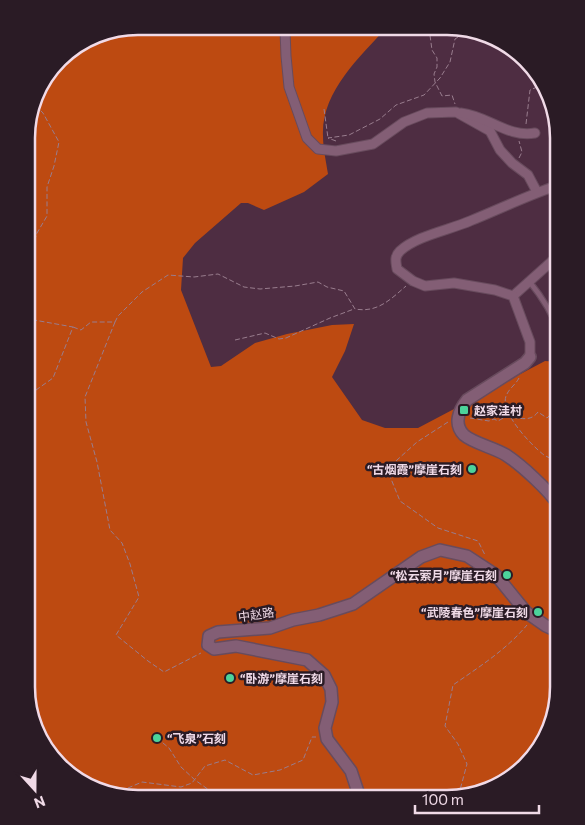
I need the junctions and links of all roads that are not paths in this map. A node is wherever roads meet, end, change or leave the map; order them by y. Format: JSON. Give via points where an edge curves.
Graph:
{"nodes":[{"id":1,"x":285,"y":35,"type":"edge"},
{"id":2,"x":456,"y":112,"type":"junction"},
{"id":3,"x":535,"y":133,"type":"dead end"},
{"id":4,"x":550,"y":188,"type":"edge"},
{"id":5,"x":537,"y":192,"type":"junction"},
{"id":6,"x":550,"y":263,"type":"edge"},
{"id":7,"x":530,"y":281,"type":"junction"},
{"id":8,"x":513,"y":296,"type":"junction"},
{"id":9,"x":550,"y":310,"type":"edge"},
{"id":10,"x":530,"y":357,"type":"joint"},
{"id":11,"x":550,"y":493,"type":"edge"},
{"id":12,"x":550,"y":627,"type":"edge"},
{"id":13,"x":357,"y":790,"type":"edge"}],
"edges":[{"from":1,"to":2,"type":"street","via":[[289,87],[307,138],[318,149],[336,151],[372,144],[404,122],[426,113]]},
{"from":2,"to":3,"type":"street","via":[[486,119],[521,134]]},
{"from":2,"to":5,"type":"street","via":[[490,131],[500,150],[528,175]]},
{"from":4,"to":5,"type":"street"},
{"from":5,"to":8,"type":"street","via":[[470,222],[414,242],[396,258],[397,269],[425,286],[454,283]]},
{"from":6,"to":7,"type":"street"},
{"from":7,"to":8,"type":"street"},
{"from":7,"to":9,"type":"lane"},
{"from":8,"to":10,"type":"street","via":[[530,342]]},
{"from":10,"to":11,"type":"street","via":[[467,400],[460,409],[459,426],[465,435],[506,455]]},
{"from":12,"to":13,"type":"street","name":"中赵路","via":[[526,612],[496,575],[468,556],[440,550],[421,557],[352,604],[270,628],[218,632],[209,636],[208,645],[212,648],[236,646],[307,660],[324,675],[331,689],[332,702],[325,728],[327,739],[351,771]]}]}
